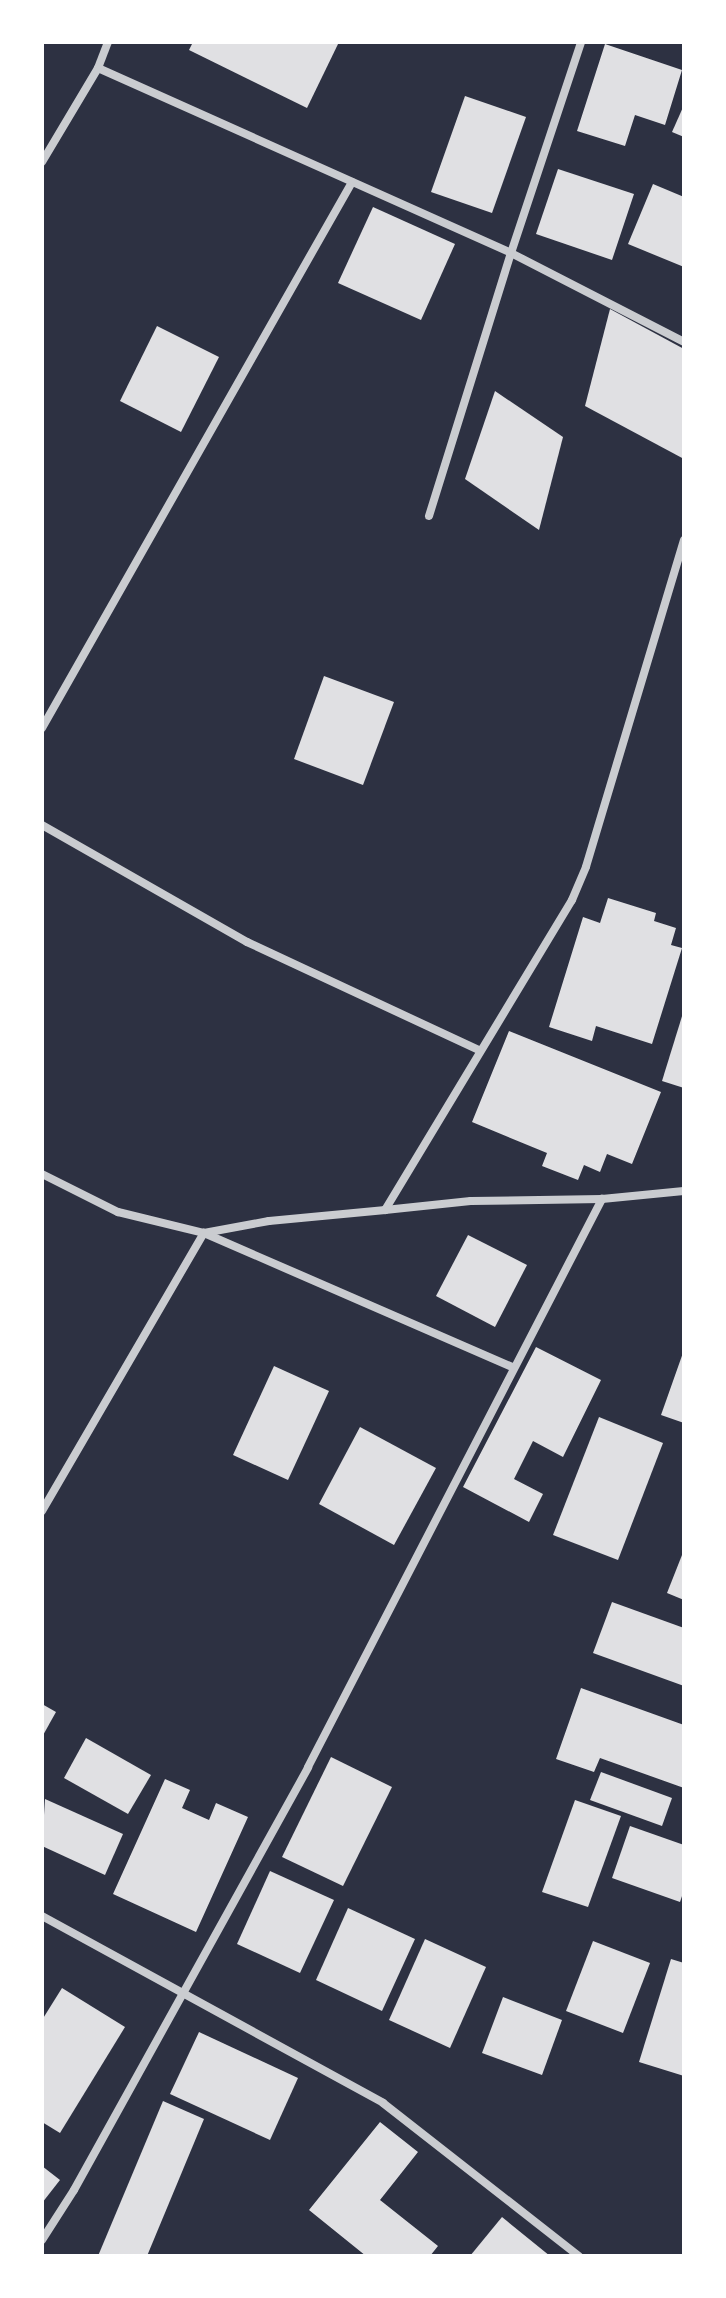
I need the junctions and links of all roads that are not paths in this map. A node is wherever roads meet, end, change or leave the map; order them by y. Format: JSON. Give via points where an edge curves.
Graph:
{"nodes":[{"id":1,"x":108,"y":42,"type":"edge"},
{"id":2,"x":581,"y":42,"type":"edge"},
{"id":3,"x":98,"y":68,"type":"junction"},
{"id":4,"x":42,"y":162,"type":"edge"},
{"id":5,"x":352,"y":182,"type":"junction"},
{"id":6,"x":511,"y":253,"type":"junction"},
{"id":7,"x":684,"y":342,"type":"edge"},
{"id":8,"x":429,"y":516,"type":"dead end"},
{"id":9,"x":684,"y":540,"type":"edge"},
{"id":10,"x":42,"y":728,"type":"edge"},
{"id":11,"x":42,"y":825,"type":"edge"},
{"id":12,"x":479,"y":1050,"type":"junction"},
{"id":13,"x":42,"y":1174,"type":"edge"},
{"id":14,"x":684,"y":1191,"type":"edge"},
{"id":15,"x":602,"y":1199,"type":"junction"},
{"id":16,"x":385,"y":1210,"type":"junction"},
{"id":17,"x":204,"y":1233,"type":"junction"},
{"id":18,"x":514,"y":1368,"type":"junction"},
{"id":19,"x":42,"y":1511,"type":"edge"},
{"id":20,"x":42,"y":1916,"type":"edge"},
{"id":21,"x":183,"y":1994,"type":"junction"},
{"id":22,"x":42,"y":2240,"type":"edge"},
{"id":23,"x":579,"y":2256,"type":"edge"}],
"edges":[{"from":1,"to":3,"type":"street"},
{"from":2,"to":6,"type":"street"},
{"from":3,"to":4,"type":"street"},
{"from":3,"to":5,"type":"street"},
{"from":5,"to":6,"type":"street"},
{"from":5,"to":10,"type":"street"},
{"from":6,"to":7,"type":"street"},
{"from":6,"to":8,"type":"street"},
{"from":9,"to":12,"type":"street","via":[[586,867],[572,900]]},
{"from":11,"to":12,"type":"street","via":[[247,942]]},
{"from":12,"to":16,"type":"street"},
{"from":13,"to":17,"type":"street","via":[[118,1212]]},
{"from":14,"to":15,"type":"street"},
{"from":15,"to":16,"type":"street","via":[[471,1201]]},
{"from":15,"to":18,"type":"street"},
{"from":16,"to":17,"type":"street"},
{"from":17,"to":18,"type":"street"},
{"from":17,"to":19,"type":"street"},
{"from":18,"to":21,"type":"street","via":[[308,1767]]},
{"from":20,"to":21,"type":"street"},
{"from":21,"to":22,"type":"street"},
{"from":21,"to":23,"type":"street","via":[[383,2103]]}]}
